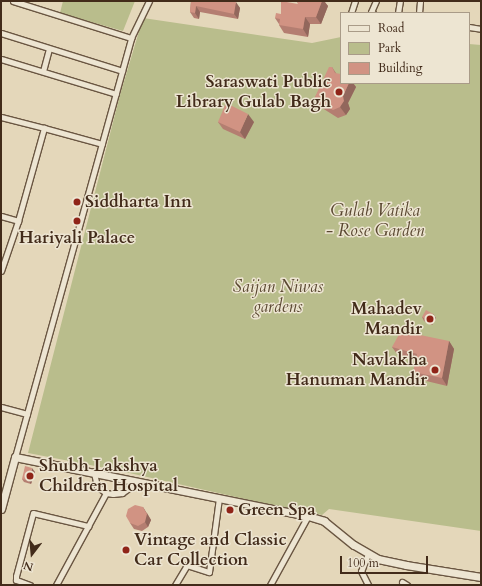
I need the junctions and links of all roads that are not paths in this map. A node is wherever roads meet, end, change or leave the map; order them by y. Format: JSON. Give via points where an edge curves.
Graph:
{"nodes":[{"id":1,"x":13,"y":1,"type":"edge"},
{"id":2,"x":149,"y":1,"type":"edge"},
{"id":3,"x":355,"y":1,"type":"edge"},
{"id":4,"x":376,"y":1,"type":"edge"},
{"id":5,"x":400,"y":1,"type":"edge"},
{"id":6,"x":420,"y":1,"type":"edge"},
{"id":7,"x":351,"y":12,"type":"edge"},
{"id":8,"x":371,"y":12,"type":"edge"},
{"id":9,"x":398,"y":12,"type":"edge"},
{"id":10,"x":419,"y":12,"type":"edge"},
{"id":11,"x":470,"y":28,"type":"edge"},
{"id":12,"x":481,"y":29,"type":"edge"},
{"id":13,"x":1,"y":33,"type":"edge"},
{"id":14,"x":131,"y":38,"type":"junction"},
{"id":15,"x":49,"y":49,"type":"junction"},
{"id":16,"x":1,"y":59,"type":"edge"},
{"id":17,"x":122,"y":71,"type":"junction"},
{"id":18,"x":43,"y":72,"type":"junction"},
{"id":19,"x":116,"y":94,"type":"junction"},
{"id":20,"x":1,"y":117,"type":"edge"},
{"id":21,"x":44,"y":128,"type":"junction"},
{"id":22,"x":102,"y":144,"type":"junction"},
{"id":23,"x":1,"y":216,"type":"edge"},
{"id":24,"x":18,"y":221,"type":"junction"},
{"id":25,"x":3,"y":256,"type":"edge"},
{"id":26,"x":1,"y":271,"type":"edge"},
{"id":27,"x":1,"y":407,"type":"edge"},
{"id":28,"x":27,"y":414,"type":"junction"},
{"id":29,"x":15,"y":457,"type":"junction"},
{"id":30,"x":94,"y":473,"type":"junction"},
{"id":31,"x":134,"y":481,"type":"junction"},
{"id":32,"x":106,"y":493,"type":"junction"},
{"id":33,"x":218,"y":498,"type":"junction"},
{"id":34,"x":1,"y":510,"type":"edge"},
{"id":35,"x":308,"y":516,"type":"junction"},
{"id":36,"x":88,"y":526,"type":"junction"},
{"id":37,"x":368,"y":554,"type":"junction"},
{"id":38,"x":481,"y":577,"type":"edge"},
{"id":39,"x":30,"y":585,"type":"edge"},
{"id":40,"x":56,"y":585,"type":"edge"},
{"id":41,"x":175,"y":585,"type":"edge"},
{"id":42,"x":270,"y":585,"type":"edge"},
{"id":43,"x":368,"y":585,"type":"edge"}],
"edges":[{"from":1,"to":14,"type":"street"},
{"from":2,"to":14,"type":"street"},
{"from":3,"to":7,"type":"street"},
{"from":4,"to":8,"type":"street"},
{"from":5,"to":9,"type":"street"},
{"from":6,"to":10,"type":"street"},
{"from":11,"to":12,"type":"street"},
{"from":13,"to":15,"type":"street"},
{"from":14,"to":17,"type":"street"},
{"from":15,"to":17,"type":"street"},
{"from":15,"to":18,"type":"street"},
{"from":16,"to":18,"type":"street"},
{"from":17,"to":19,"type":"street"},
{"from":18,"to":19,"type":"street"},
{"from":19,"to":22,"type":"street"},
{"from":20,"to":21,"type":"street"},
{"from":21,"to":22,"type":"street"},
{"from":21,"to":24,"type":"street"},
{"from":22,"to":28,"type":"street"},
{"from":23,"to":24,"type":"street"},
{"from":24,"to":25,"type":"street"},
{"from":25,"to":26,"type":"street"},
{"from":27,"to":28,"type":"street"},
{"from":28,"to":29,"type":"street"},
{"from":29,"to":30,"type":"main road"},
{"from":29,"to":34,"type":"main road"},
{"from":30,"to":31,"type":"main road"},
{"from":30,"to":32,"type":"street","via":[[97,486]]},
{"from":31,"to":32,"type":"street","via":[[122,493]]},
{"from":31,"to":33,"type":"main road"},
{"from":32,"to":36,"type":"street"},
{"from":33,"to":35,"type":"main road"},
{"from":33,"to":41,"type":"street","via":[[209,572],[187,565]]},
{"from":35,"to":37,"type":"main road","via":[[324,521]]},
{"from":35,"to":42,"type":"street"},
{"from":36,"to":39,"type":"street","via":[[33,512],[16,576],[16,580]]},
{"from":36,"to":40,"type":"street"},
{"from":37,"to":38,"type":"main road","via":[[378,559],[406,565]]},
{"from":37,"to":43,"type":"street","via":[[361,571]]}]}
